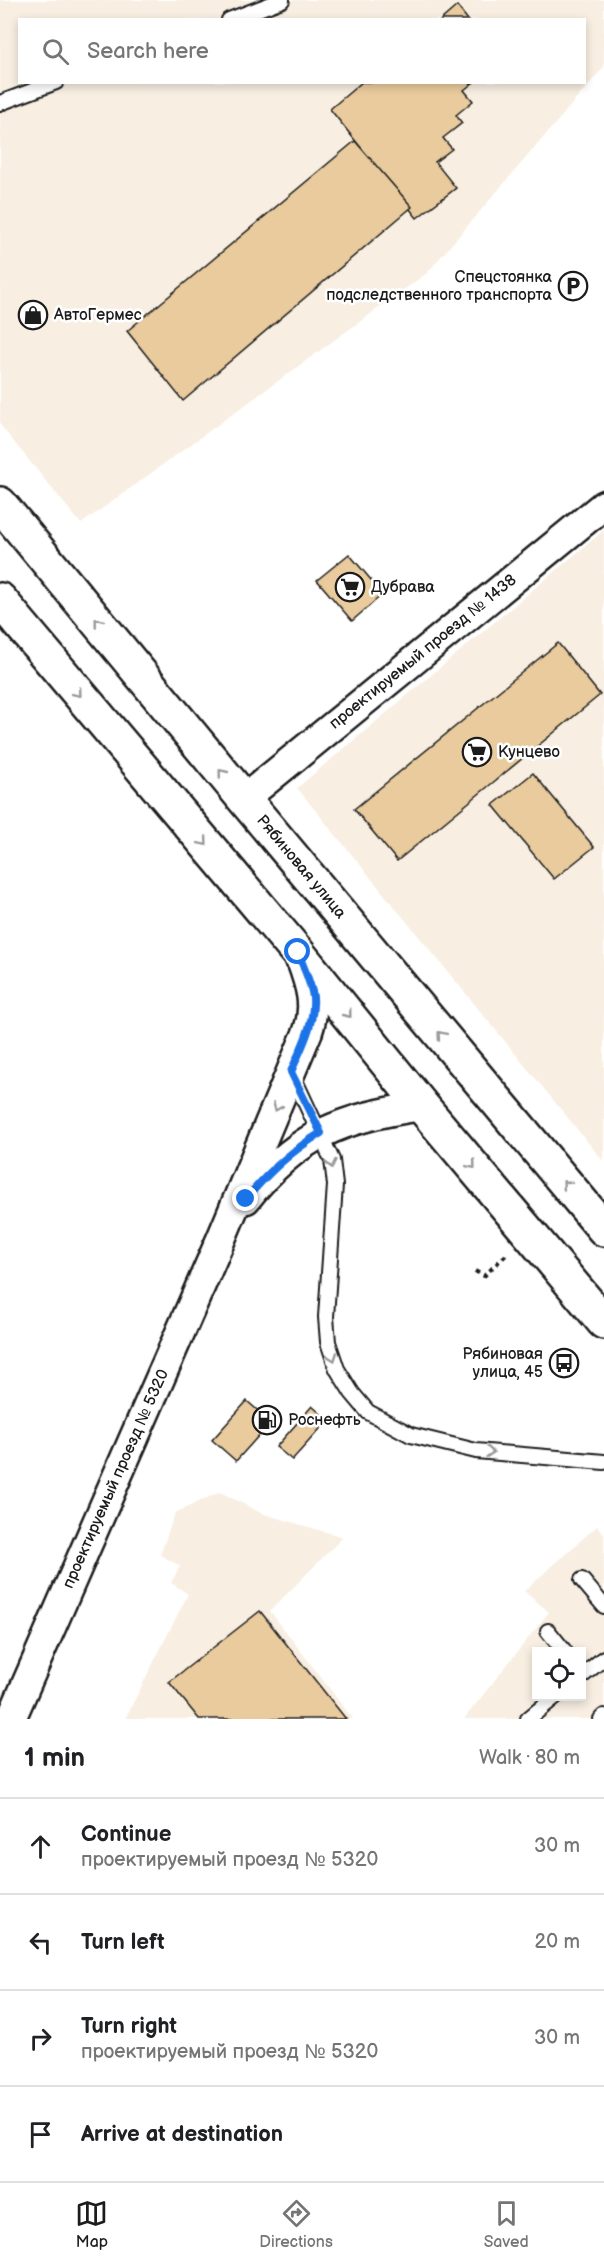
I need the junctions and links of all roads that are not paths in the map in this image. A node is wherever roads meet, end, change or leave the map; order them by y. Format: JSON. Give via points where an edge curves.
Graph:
{"nodes":[{"id":1,"x":282,"y":0,"type":"edge"},
{"id":2,"x":234,"y":18,"type":"edge"},
{"id":3,"x":51,"y":84,"type":"edge"},
{"id":4,"x":0,"y":103,"type":"edge"},
{"id":5,"x":0,"y":504,"type":"edge"},
{"id":6,"x":604,"y":505,"type":"edge"},
{"id":7,"x":0,"y":600,"type":"edge"},
{"id":8,"x":244,"y":799,"type":"junction"},
{"id":9,"x":298,"y":952,"type":"junction"},
{"id":10,"x":291,"y":1072,"type":"junction"},
{"id":11,"x":422,"y":1106,"type":"junction"},
{"id":12,"x":321,"y":1133,"type":"junction"},
{"id":13,"x":604,"y":1229,"type":"edge"},
{"id":14,"x":221,"y":1239,"type":"junction"},
{"id":15,"x":604,"y":1322,"type":"edge"},
{"id":16,"x":604,"y":1462,"type":"edge"},
{"id":17,"x":582,"y":1580,"type":"dead end"},
{"id":18,"x":604,"y":1606,"type":"edge"},
{"id":19,"x":548,"y":1631,"type":"dead end"},
{"id":20,"x":562,"y":1647,"type":"edge"},
{"id":21,"x":604,"y":1658,"type":"edge"},
{"id":22,"x":586,"y":1671,"type":"edge"},
{"id":23,"x":550,"y":1701,"type":"edge"},
{"id":24,"x":11,"y":1719,"type":"edge"},
{"id":25,"x":528,"y":1719,"type":"edge"}],
"edges":[{"from":1,"to":2,"type":"lane"},
{"from":3,"to":4,"type":"lane"},
{"from":8,"to":5,"type":"main road","name":"Рябиновая улица","one_way":true},
{"from":6,"to":8,"type":"street","name":"проектируемый проезд № 1438"},
{"from":7,"to":9,"type":"main road","one_way":true},
{"from":13,"to":8,"type":"main road","name":"Рябиновая улица","one_way":true},
{"from":9,"to":10,"type":"street","name":"проектируемый проезд № 5320","via":[[310,985],[313,1012]]},
{"from":9,"to":11,"type":"main road","one_way":true},
{"from":10,"to":12,"type":"lane"},
{"from":10,"to":14,"type":"street","name":"проектируемый проезд № 5320","one_way":true},
{"from":11,"to":12,"type":"street","name":"проектируемый проезд № 5320","via":[[381,1112]]},
{"from":11,"to":15,"type":"main road","one_way":true},
{"from":12,"to":14,"type":"street","name":"проектируемый проезд № 5320","via":[[285,1158],[260,1182]]},
{"from":12,"to":16,"type":"lane","one_way":true,"via":[[332,1160],[335,1185],[327,1342],[352,1393],[368,1412],[411,1435],[476,1451]]},
{"from":14,"to":24,"type":"street","name":"проектируемый проезд № 5320"},
{"from":17,"to":18,"type":"lane"},
{"from":19,"to":20,"type":"lane"},
{"from":21,"to":22,"type":"lane"},
{"from":23,"to":25,"type":"lane"}]}
